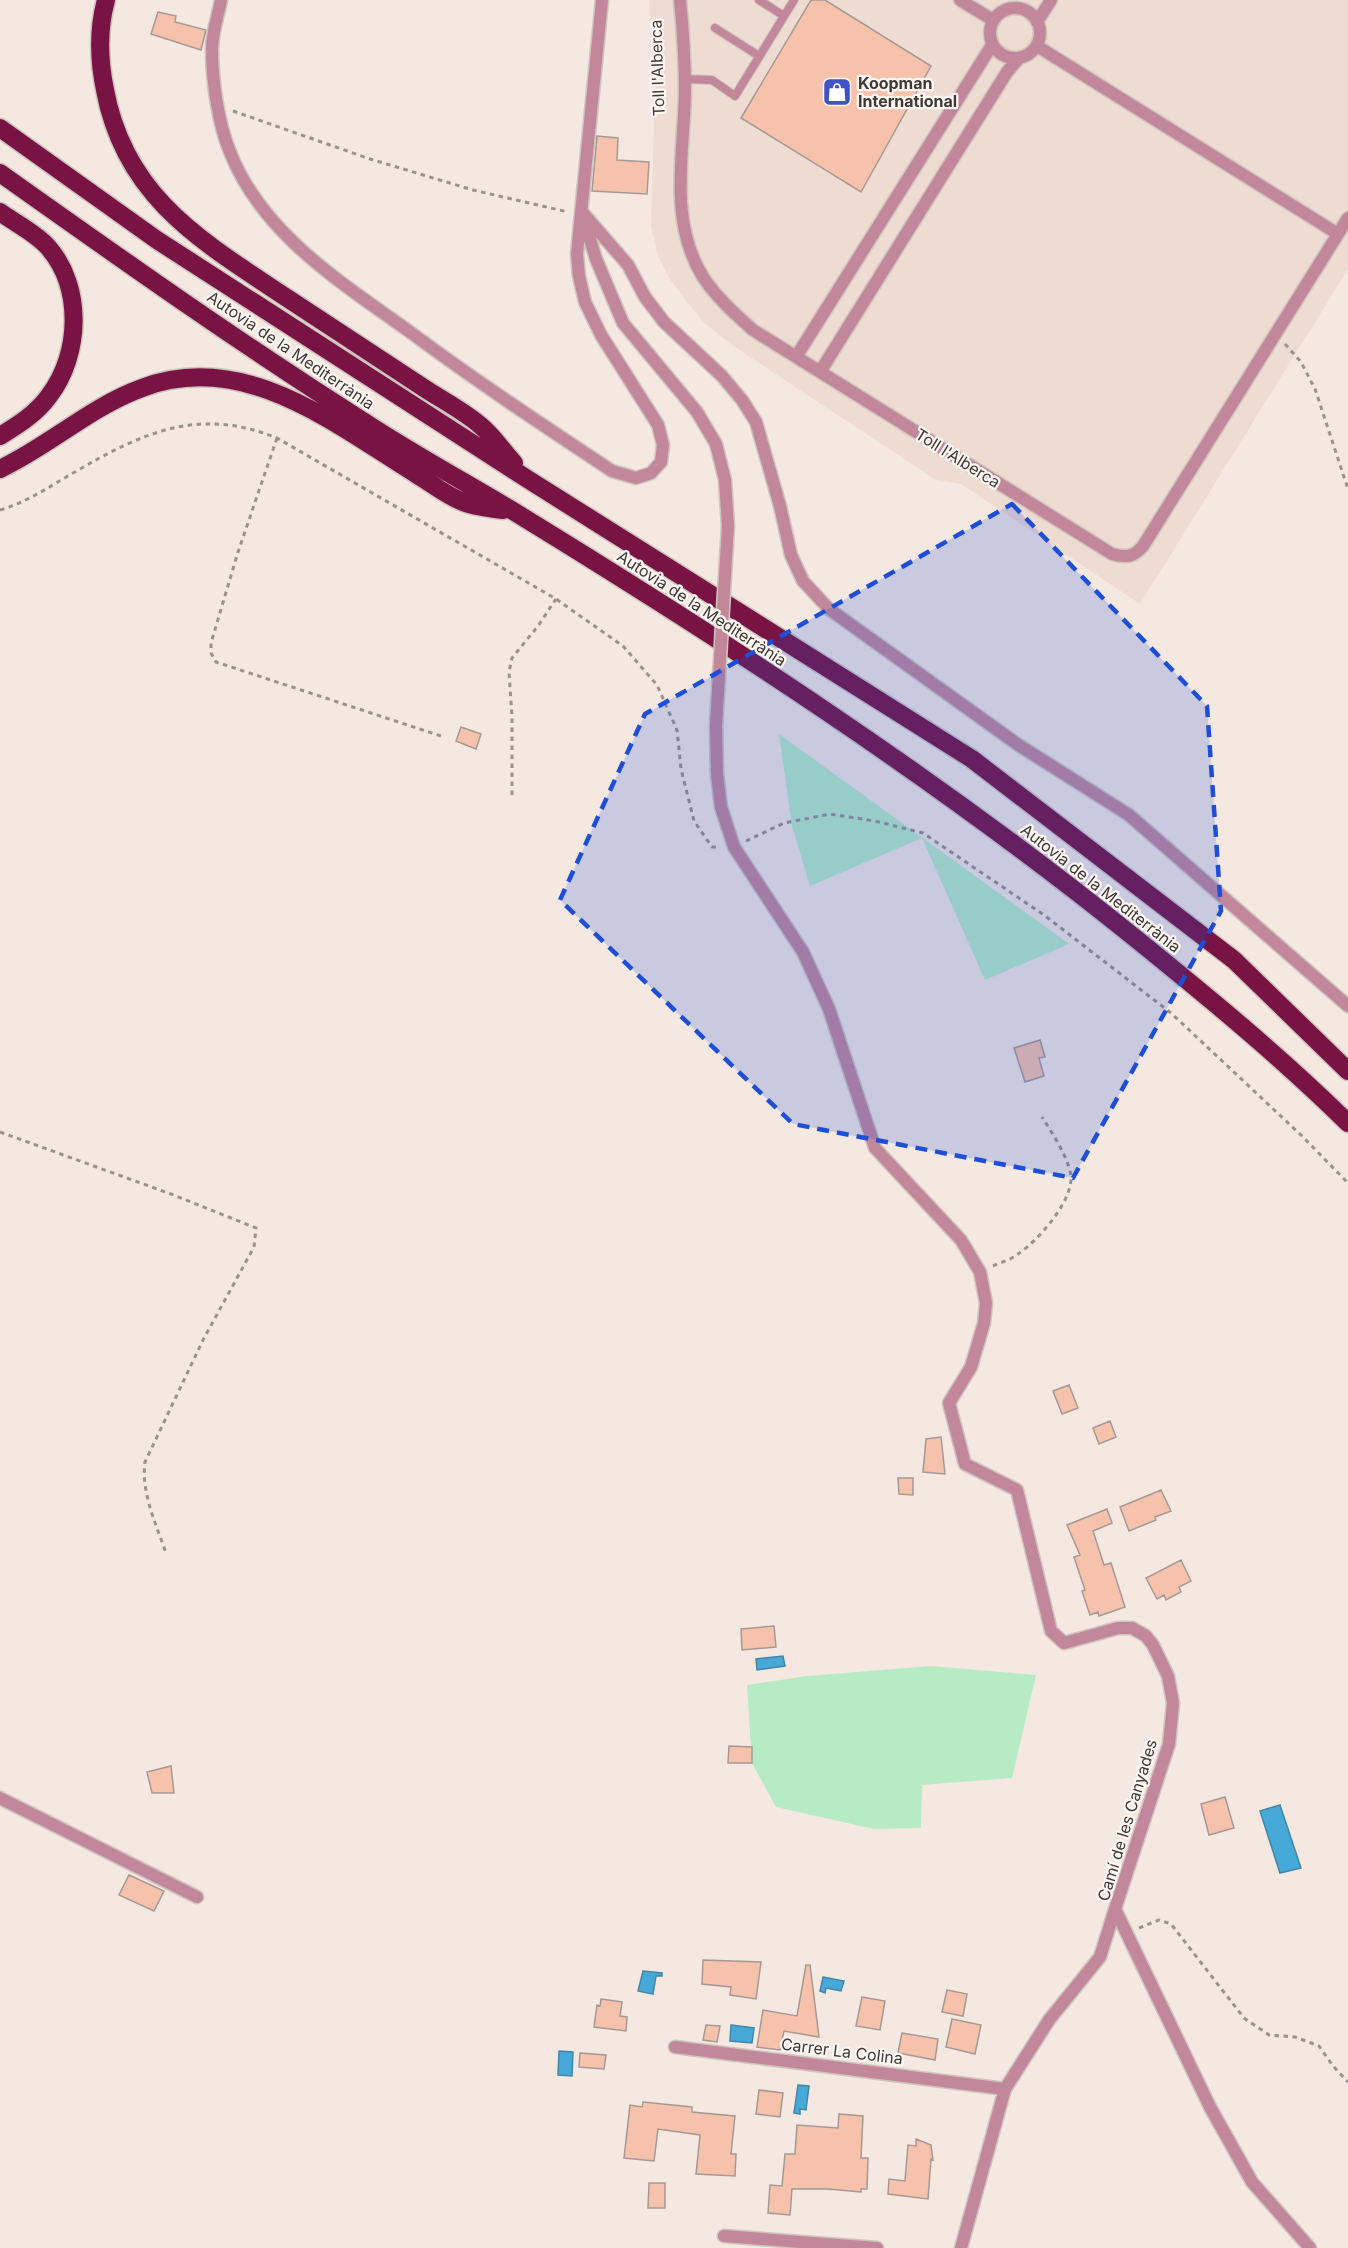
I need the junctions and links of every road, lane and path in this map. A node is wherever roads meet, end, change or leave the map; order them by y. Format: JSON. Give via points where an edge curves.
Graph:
{"nodes":[{"id":1,"x":106,"y":0,"type":"edge"},
{"id":2,"x":221,"y":0,"type":"edge"},
{"id":3,"x":602,"y":0,"type":"edge"},
{"id":4,"x":680,"y":0,"type":"edge"},
{"id":5,"x":759,"y":0,"type":"edge"},
{"id":6,"x":794,"y":0,"type":"edge"},
{"id":7,"x":960,"y":0,"type":"edge"},
{"id":8,"x":1051,"y":0,"type":"edge"},
{"id":9,"x":1014,"y":4,"type":"edge"},
{"id":10,"x":784,"y":16,"type":"junction"},
{"id":11,"x":993,"y":20,"type":"junction"},
{"id":12,"x":1038,"y":22,"type":"junction"},
{"id":13,"x":715,"y":28,"type":"dead end"},
{"id":14,"x":992,"y":45,"type":"junction"},
{"id":15,"x":1037,"y":46,"type":"junction"},
{"id":16,"x":759,"y":56,"type":"junction"},
{"id":17,"x":1019,"y":58,"type":"junction"},
{"id":18,"x":684,"y":79,"type":"junction"},
{"id":19,"x":220,"y":112,"type":"junction"},
{"id":20,"x":0,"y":128,"type":"edge"},
{"id":21,"x":0,"y":172,"type":"edge"},
{"id":22,"x":0,"y":212,"type":"edge"},
{"id":23,"x":582,"y":212,"type":"junction"},
{"id":24,"x":1348,"y":218,"type":"edge"},
{"id":25,"x":1338,"y":234,"type":"junction"},
{"id":26,"x":1275,"y":335,"type":"junction"},
{"id":27,"x":796,"y":357,"type":"junction"},
{"id":28,"x":820,"y":372,"type":"junction"},
{"id":29,"x":0,"y":436,"type":"edge"},
{"id":30,"x":277,"y":438,"type":"junction"},
{"id":31,"x":0,"y":469,"type":"edge"},
{"id":32,"x":529,"y":480,"type":"junction"},
{"id":33,"x":1348,"y":489,"type":"edge"},
{"id":34,"x":0,"y":510,"type":"edge"},
{"id":35,"x":513,"y":512,"type":"junction"},
{"id":36,"x":556,"y":599,"type":"junction"},
{"id":37,"x":444,"y":737,"type":"dead end"},
{"id":38,"x":512,"y":795,"type":"dead end"},
{"id":39,"x":734,"y":847,"type":"junction"},
{"id":40,"x":1348,"y":1006,"type":"edge"},
{"id":41,"x":1348,"y":1071,"type":"edge"},
{"id":42,"x":1042,"y":1117,"type":"dead end"},
{"id":43,"x":1348,"y":1124,"type":"edge"},
{"id":44,"x":0,"y":1132,"type":"edge"},
{"id":45,"x":1348,"y":1183,"type":"edge"},
{"id":46,"x":980,"y":1272,"type":"junction"},
{"id":47,"x":166,"y":1553,"type":"dead end"},
{"id":48,"x":0,"y":1798,"type":"edge"},
{"id":49,"x":197,"y":1897,"type":"dead end"},
{"id":50,"x":1115,"y":1909,"type":"junction"},
{"id":51,"x":1127,"y":1934,"type":"junction"},
{"id":52,"x":675,"y":2047,"type":"dead end"},
{"id":53,"x":1348,"y":2082,"type":"edge"},
{"id":54,"x":1005,"y":2089,"type":"junction"},
{"id":55,"x":724,"y":2236,"type":"dead end"},
{"id":56,"x":877,"y":2248,"type":"edge"},
{"id":57,"x":961,"y":2248,"type":"edge"},
{"id":58,"x":1310,"y":2248,"type":"edge"}],
"edges":[{"from":1,"to":32,"type":"highway","via":[[100,38],[107,104],[132,166],[157,200],[185,226],[253,275],[481,426]]},
{"from":2,"to":19,"type":"street","via":[[212,47]]},
{"from":3,"to":23,"type":"street"},
{"from":4,"to":18,"type":"street"},
{"from":5,"to":10,"type":"lane"},
{"from":6,"to":10,"type":"lane"},
{"from":7,"to":11,"type":"street"},
{"from":8,"to":12,"type":"street"},
{"from":9,"to":11,"type":"street"},
{"from":9,"to":12,"type":"street"},
{"from":10,"to":16,"type":"lane"},
{"from":11,"to":14,"type":"street"},
{"from":12,"to":15,"type":"street"},
{"from":13,"to":16,"type":"lane"},
{"from":14,"to":17,"type":"street","via":[[1004,56]]},
{"from":14,"to":27,"type":"street"},
{"from":15,"to":17,"type":"street"},
{"from":15,"to":25,"type":"street"},
{"from":16,"to":18,"type":"lane","via":[[735,96],[712,80]]},
{"from":17,"to":28,"type":"street"},
{"from":18,"to":27,"type":"street","via":[[679,192],[692,252],[702,276],[724,305],[753,330]]},
{"from":19,"to":23,"type":"path","via":[[232,111],[473,190]]},
{"from":19,"to":23,"type":"street","via":[[229,151],[251,193],[287,237],[334,278],[483,385],[612,471],[636,478],[651,473],[661,462],[663,445],[658,425],[601,335],[585,302],[577,254]]},
{"from":20,"to":32,"type":"highway","name":"Autovia de la Mediterrània","via":[[157,240]]},
{"from":21,"to":35,"type":"highway","name":"Autovia de la Mediterrània","via":[[135,270],[367,424]]},
{"from":22,"to":29,"type":"highway","via":[[47,246],[64,270],[74,309],[74,337],[50,396],[28,419]]},
{"from":23,"to":39,"type":"street","name":"Camí de les Canyades","bridge":true,"via":[[596,259],[623,323],[698,412],[716,444],[725,480],[728,526],[716,725],[717,774],[721,807]]},
{"from":23,"to":40,"type":"street","via":[[628,266],[664,322],[722,376],[756,422],[791,555],[803,580],[830,609],[1017,744],[1129,815]]},
{"from":24,"to":25,"type":"street"},
{"from":25,"to":26,"type":"street"},
{"from":26,"to":28,"type":"street","via":[[1143,546],[1125,558],[1112,554]]},
{"from":26,"to":33,"type":"path","via":[[1300,362],[1315,389]]},
{"from":27,"to":28,"type":"street"},
{"from":30,"to":34,"type":"path","via":[[222,424],[194,423],[163,430],[109,453],[21,504]]},
{"from":30,"to":36,"type":"path"},
{"from":30,"to":37,"type":"path","via":[[211,643],[216,662]]},
{"from":31,"to":35,"type":"highway","via":[[108,403],[143,387],[206,377],[268,388],[306,406],[464,503]]},
{"from":32,"to":41,"type":"highway","name":"Autovia de la Mediterrània","via":[[972,759],[1234,960]]},
{"from":35,"to":43,"type":"highway","name":"Autovia de la Mediterrània","via":[[735,651],[892,756],[1056,874],[1204,993]]},
{"from":36,"to":38,"type":"path","via":[[512,658]]},
{"from":36,"to":39,"type":"path","via":[[623,646],[657,685],[676,730],[694,821],[712,848]]},
{"from":39,"to":45,"type":"path","via":[[784,823],[830,814],[923,833],[1044,915],[1171,1014]]},
{"from":39,"to":46,"type":"street","name":"Camí de les Canyades","via":[[803,952],[829,1009],[875,1148],[961,1240]]},
{"from":42,"to":46,"type":"path","via":[[1071,1172],[1070,1192],[1045,1230],[1018,1255]]},
{"from":44,"to":47,"type":"path","via":[[256,1228],[254,1247],[203,1340],[145,1462],[145,1490]]},
{"from":46,"to":50,"type":"street","name":"Camí de les Canyades","via":[[986,1303],[984,1323],[971,1366],[949,1403],[965,1464],[1017,1490],[1051,1631],[1064,1643],[1118,1628],[1132,1628],[1146,1636],[1168,1676],[1173,1703],[1169,1744]]},
{"from":48,"to":49,"type":"street"},
{"from":50,"to":51,"type":"street","name":"Camí de les Canyades"},
{"from":50,"to":54,"type":"street","via":[[1100,1957],[1049,2020]]},
{"from":51,"to":53,"type":"path","via":[[1159,1920],[1171,1924],[1244,2018],[1269,2035],[1295,2037],[1318,2046]]},
{"from":51,"to":58,"type":"street","name":"Camí de les Canyades","via":[[1210,2107],[1252,2182]]},
{"from":52,"to":54,"type":"street","name":"Carrer La Colina"},
{"from":54,"to":57,"type":"street"},
{"from":55,"to":56,"type":"street"}]}
